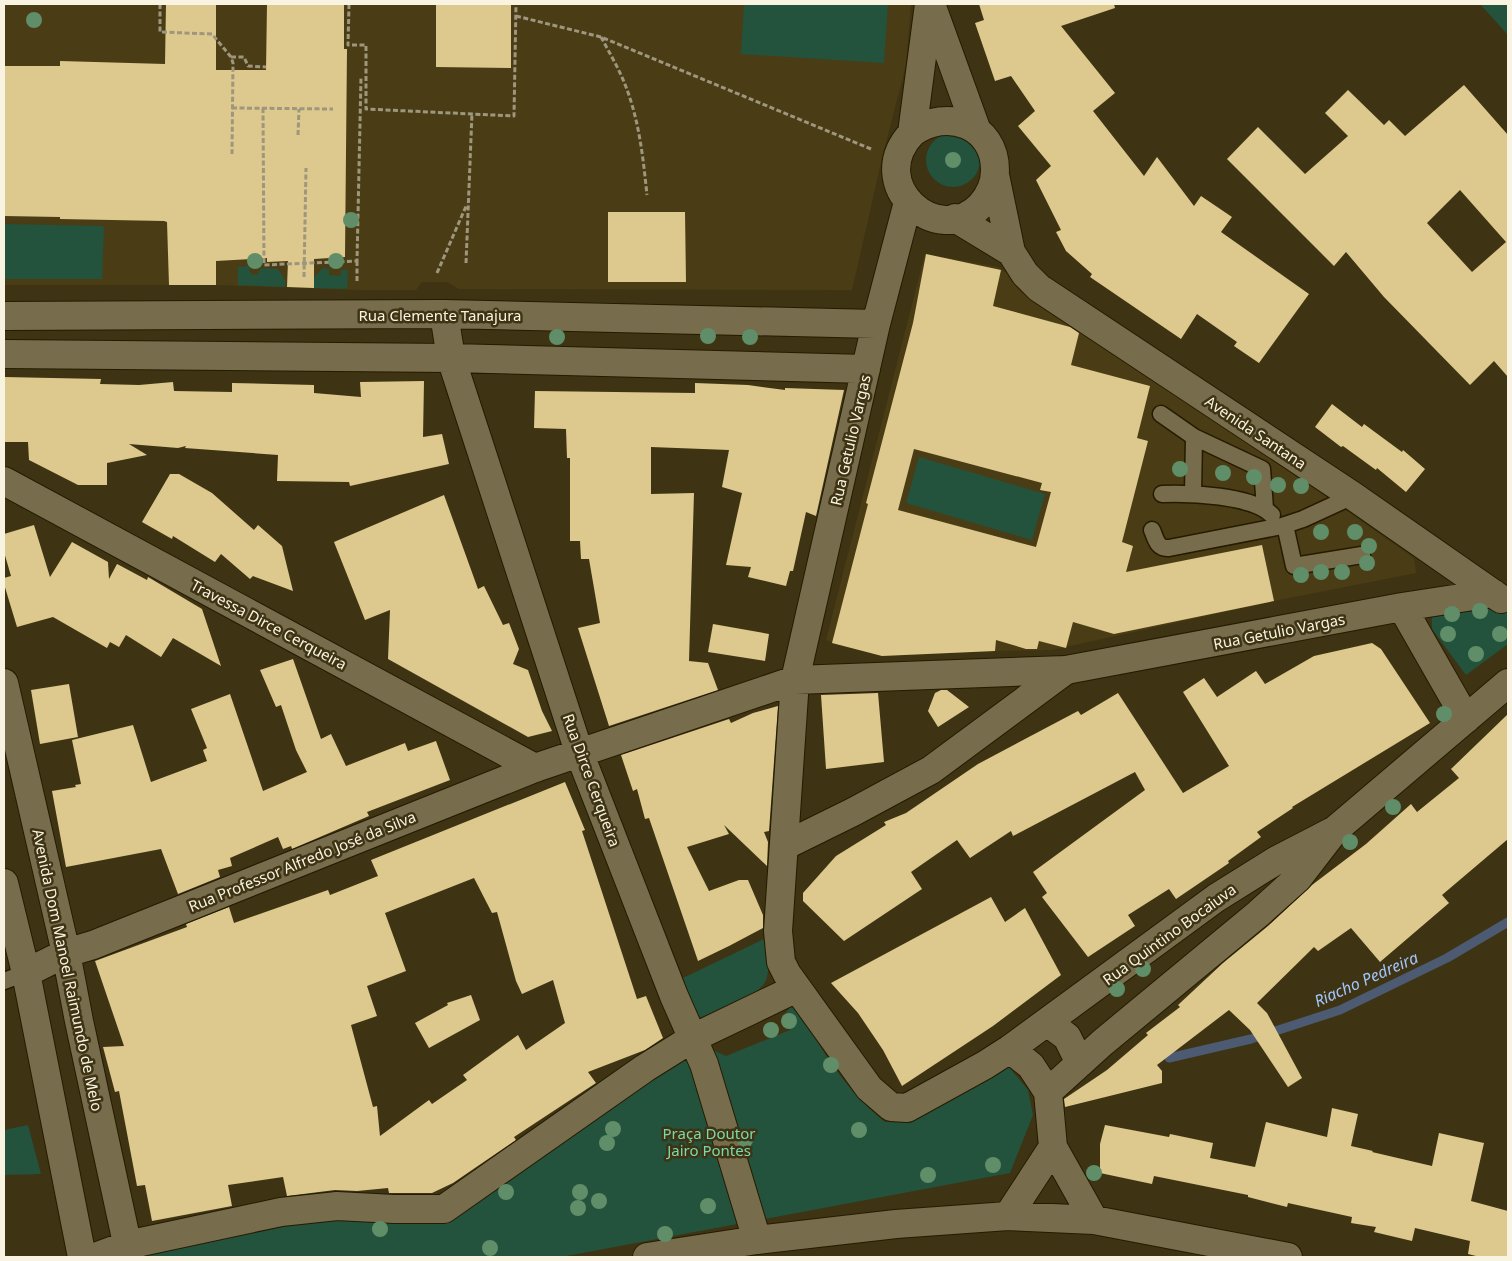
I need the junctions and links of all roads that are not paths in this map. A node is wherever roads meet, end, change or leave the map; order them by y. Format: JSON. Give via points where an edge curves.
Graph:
{"nodes":[{"id":1,"x":930,"y":4,"type":"edge"},
{"id":2,"x":977,"y":131,"type":"junction"},
{"id":3,"x":912,"y":133,"type":"junction"},
{"id":4,"x":995,"y":175,"type":"junction"},
{"id":5,"x":908,"y":202,"type":"junction"},
{"id":6,"x":955,"y":218,"type":"junction"},
{"id":7,"x":1011,"y":252,"type":"junction"},
{"id":8,"x":444,"y":314,"type":"junction"},
{"id":9,"x":4,"y":316,"type":"edge"},
{"id":10,"x":876,"y":324,"type":"junction"},
{"id":11,"x":4,"y":354,"type":"edge"},
{"id":12,"x":451,"y":358,"type":"junction"},
{"id":13,"x":866,"y":369,"type":"junction"},
{"id":14,"x":1161,"y":414,"type":"dead end"},
{"id":15,"x":1194,"y":437,"type":"junction"},
{"id":16,"x":4,"y":481,"type":"edge"},
{"id":17,"x":1162,"y":494,"type":"dead end"},
{"id":18,"x":1193,"y":494,"type":"junction"},
{"id":19,"x":1353,"y":496,"type":"junction"},
{"id":20,"x":1265,"y":508,"type":"junction"},
{"id":21,"x":1284,"y":525,"type":"junction"},
{"id":22,"x":1152,"y":530,"type":"dead end"},
{"id":23,"x":1362,"y":555,"type":"dead end"},
{"id":24,"x":1503,"y":592,"type":"edge"},
{"id":25,"x":1402,"y":607,"type":"junction"},
{"id":26,"x":1066,"y":670,"type":"junction"},
{"id":27,"x":795,"y":680,"type":"junction"},
{"id":28,"x":4,"y":683,"type":"edge"},
{"id":29,"x":1508,"y":683,"type":"edge"},
{"id":30,"x":1466,"y":719,"type":"junction"},
{"id":31,"x":579,"y":752,"type":"junction"},
{"id":32,"x":535,"y":768,"type":"junction"},
{"id":33,"x":1335,"y":830,"type":"junction"},
{"id":34,"x":784,"y":846,"type":"junction"},
{"id":35,"x":4,"y":883,"type":"edge"},
{"id":36,"x":66,"y":953,"type":"junction"},
{"id":37,"x":15,"y":977,"type":"edge"},
{"id":38,"x":797,"y":988,"type":"junction"},
{"id":39,"x":1047,"y":1022,"type":"junction"},
{"id":40,"x":693,"y":1038,"type":"junction"},
{"id":41,"x":1010,"y":1048,"type":"junction"},
{"id":42,"x":1080,"y":1063,"type":"junction"},
{"id":43,"x":1048,"y":1092,"type":"junction"},
{"id":44,"x":1053,"y":1147,"type":"junction"},
{"id":45,"x":1008,"y":1216,"type":"junction"},
{"id":46,"x":1094,"y":1220,"type":"junction"},
{"id":47,"x":757,"y":1248,"type":"edge"},
{"id":48,"x":128,"y":1251,"type":"edge"},
{"id":49,"x":82,"y":1257,"type":"edge"},
{"id":50,"x":94,"y":1257,"type":"edge"},
{"id":51,"x":647,"y":1257,"type":"edge"},
{"id":52,"x":1288,"y":1257,"type":"edge"}],
"edges":[{"from":1,"to":2,"type":"street"},
{"from":1,"to":3,"type":"street"},
{"from":2,"to":3,"type":"street","via":[[956,121],[944,120],[922,126]]},
{"from":2,"to":4,"type":"street","via":[[992,151]]},
{"from":3,"to":5,"type":"street","via":[[901,148],[896,167],[899,185]]},
{"from":4,"to":6,"type":"street","via":[[992,188],[982,203],[967,215]]},
{"from":4,"to":7,"type":"street","name":"Avenida Santana"},
{"from":5,"to":6,"type":"street","via":[[924,214],[944,220]]},
{"from":5,"to":10,"type":"street","name":"Rua Getulio Vargas"},
{"from":6,"to":7,"type":"street","name":"Avenida Santana"},
{"from":7,"to":19,"type":"street","name":"Avenida Santana","via":[[1039,288]]},
{"from":8,"to":9,"type":"street","name":"Rua Clemente Tanajura"},
{"from":8,"to":10,"type":"street","name":"Rua Clemente Tanajura"},
{"from":8,"to":12,"type":"street","name":"Rua Dirce Cerqueira"},
{"from":10,"to":13,"type":"street","name":"Rua Getulio Vargas"},
{"from":11,"to":12,"type":"street"},
{"from":12,"to":13,"type":"street"},
{"from":12,"to":31,"type":"street","name":"Rua Dirce Cerqueira"},
{"from":13,"to":27,"type":"street","name":"Rua Getulio Vargas"},
{"from":14,"to":15,"type":"lane"},
{"from":15,"to":18,"type":"lane"},
{"from":15,"to":20,"type":"lane","via":[[1262,469]]},
{"from":16,"to":32,"type":"street","name":"Travessa Dirce Cerqueira"},
{"from":17,"to":18,"type":"lane"},
{"from":18,"to":20,"type":"lane","via":[[1235,499]]},
{"from":19,"to":21,"type":"lane"},
{"from":19,"to":24,"type":"street","name":"Avenida Santana"},
{"from":20,"to":21,"type":"lane"},
{"from":21,"to":22,"type":"lane","via":[[1164,548],[1157,544]]},
{"from":21,"to":23,"type":"lane","via":[[1294,566]]},
{"from":24,"to":25,"type":"street","name":"Rua Getulio Vargas"},
{"from":25,"to":26,"type":"street","name":"Rua Getulio Vargas"},
{"from":25,"to":30,"type":"street"},
{"from":26,"to":27,"type":"street","name":"Rua Getulio Vargas"},
{"from":26,"to":34,"type":"street","name":"Rua Getulio Vargas","via":[[931,770]]},
{"from":27,"to":31,"type":"street","name":"Rua Getulio Vargas"},
{"from":27,"to":34,"type":"street","name":"Rua Getulio Vargas"},
{"from":28,"to":36,"type":"street","name":"Avenida Dom Manoel Raimundo de Melo"},
{"from":29,"to":30,"type":"street","name":"Rua Quintino Bocaiuva"},
{"from":30,"to":33,"type":"street","name":"Rua Quintino Bocaiuva"},
{"from":31,"to":32,"type":"street","name":"Rua Professor Alfredo José da Silva"},
{"from":31,"to":40,"type":"street","name":"Rua Dirce Cerqueira"},
{"from":32,"to":36,"type":"street","name":"Rua Professor Alfredo José da Silva"},
{"from":33,"to":39,"type":"street","name":"Rua Quintino Bocaiuva","via":[[1276,860],[1216,898]]},
{"from":33,"to":42,"type":"street","name":"Rua Quintino Bocaiuva","via":[[1298,878]]},
{"from":34,"to":38,"type":"street","name":"Rua Getulio Vargas","via":[[778,932],[781,962]]},
{"from":35,"to":37,"type":"street"},
{"from":36,"to":37,"type":"street","name":"Rua Professor Alfredo José da Silva"},
{"from":36,"to":48,"type":"street","name":"Avenida Dom Manoel Raimundo de Melo"},
{"from":37,"to":49,"type":"street"},
{"from":38,"to":40,"type":"street"},
{"from":38,"to":41,"type":"street","via":[[869,1088],[890,1106],[907,1108]]},
{"from":39,"to":41,"type":"street","name":"Rua Quintino Bocaiuva"},
{"from":39,"to":42,"type":"street","via":[[1067,1037]]},
{"from":40,"to":47,"type":"street","name":"Rua Dirce Cerqueira","via":[[704,1064]]},
{"from":40,"to":48,"type":"street","via":[[644,1068],[444,1209],[338,1206],[281,1212]]},
{"from":41,"to":43,"type":"street","via":[[1031,1066]]},
{"from":42,"to":43,"type":"street","name":"Rua Quintino Bocaiuva"},
{"from":43,"to":44,"type":"street"},
{"from":44,"to":45,"type":"street"},
{"from":44,"to":46,"type":"street"},
{"from":45,"to":46,"type":"street"},
{"from":45,"to":47,"type":"street","via":[[896,1224]]},
{"from":46,"to":52,"type":"street"},
{"from":47,"to":51,"type":"street"},
{"from":48,"to":50,"type":"street"}]}
